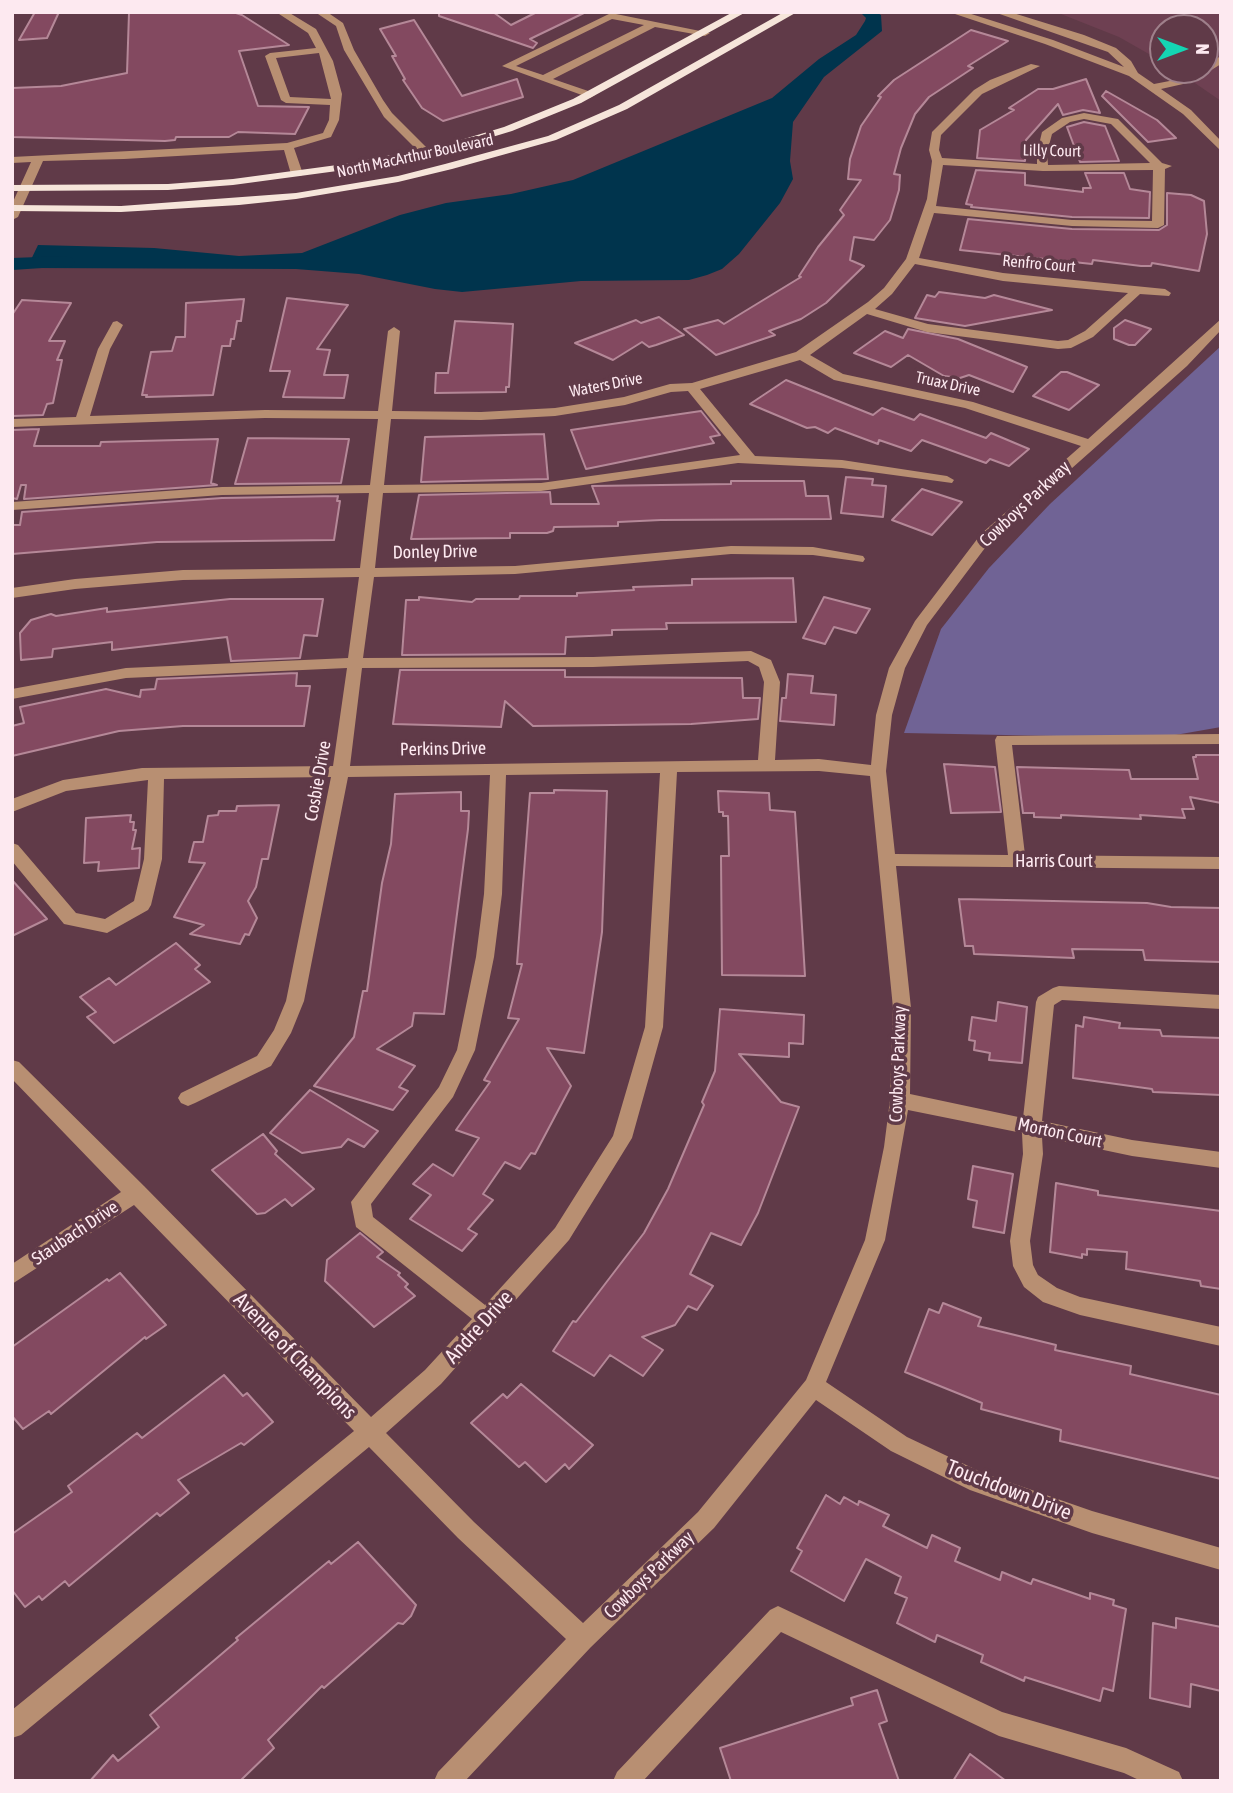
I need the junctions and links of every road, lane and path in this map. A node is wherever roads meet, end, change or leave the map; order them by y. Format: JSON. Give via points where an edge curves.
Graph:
{"nodes":[{"id":1,"x":281,"y":12,"type":"edge"},
{"id":2,"x":318,"y":12,"type":"edge"},
{"id":3,"x":741,"y":12,"type":"edge"},
{"id":4,"x":792,"y":12,"type":"edge"},
{"id":5,"x":954,"y":12,"type":"edge"},
{"id":6,"x":999,"y":12,"type":"edge"},
{"id":7,"x":293,"y":19,"type":"junction"},
{"id":8,"x":653,"y":24,"type":"junction"},
{"id":9,"x":705,"y":33,"type":"junction"},
{"id":10,"x":322,"y":50,"type":"junction"},
{"id":11,"x":1034,"y":66,"type":"dead end"},
{"id":12,"x":1133,"y":74,"type":"junction"},
{"id":13,"x":544,"y":79,"type":"junction"},
{"id":14,"x":1169,"y":84,"type":"edge"},
{"id":15,"x":1154,"y":87,"type":"junction"},
{"id":16,"x":590,"y":94,"type":"junction"},
{"id":17,"x":336,"y":102,"type":"junction"},
{"id":18,"x":288,"y":146,"type":"junction"},
{"id":19,"x":1221,"y":148,"type":"edge"},
{"id":20,"x":425,"y":152,"type":"junction"},
{"id":21,"x":38,"y":159,"type":"junction"},
{"id":22,"x":12,"y":160,"type":"edge"},
{"id":23,"x":938,"y":161,"type":"junction"},
{"id":24,"x":1162,"y":166,"type":"junction"},
{"id":25,"x":1043,"y":168,"type":"junction"},
{"id":26,"x":297,"y":174,"type":"junction"},
{"id":27,"x":18,"y":188,"type":"edge"},
{"id":28,"x":929,"y":209,"type":"junction"},
{"id":29,"x":13,"y":211,"type":"edge"},
{"id":30,"x":912,"y":260,"type":"junction"},
{"id":31,"x":1138,"y":290,"type":"junction"},
{"id":32,"x":1165,"y":293,"type":"dead end"},
{"id":33,"x":866,"y":310,"type":"junction"},
{"id":34,"x":1221,"y":323,"type":"edge"},
{"id":35,"x":117,"y":325,"type":"dead end"},
{"id":36,"x":394,"y":331,"type":"dead end"},
{"id":37,"x":801,"y":355,"type":"junction"},
{"id":38,"x":692,"y":387,"type":"junction"},
{"id":39,"x":386,"y":414,"type":"junction"},
{"id":40,"x":82,"y":419,"type":"junction"},
{"id":41,"x":12,"y":423,"type":"edge"},
{"id":42,"x":1089,"y":444,"type":"junction"},
{"id":43,"x":751,"y":460,"type":"junction"},
{"id":44,"x":947,"y":480,"type":"dead end"},
{"id":45,"x":377,"y":489,"type":"junction"},
{"id":46,"x":12,"y":506,"type":"edge"},
{"id":47,"x":858,"y":559,"type":"dead end"},
{"id":48,"x":367,"y":573,"type":"junction"},
{"id":49,"x":12,"y":593,"type":"edge"},
{"id":50,"x":355,"y":663,"type":"junction"},
{"id":51,"x":12,"y":694,"type":"edge"},
{"id":52,"x":1221,"y":739,"type":"edge"},
{"id":53,"x":765,"y":765,"type":"junction"},
{"id":54,"x":669,"y":766,"type":"junction"},
{"id":55,"x":498,"y":768,"type":"junction"},
{"id":56,"x":341,"y":770,"type":"junction"},
{"id":57,"x":878,"y":771,"type":"junction"},
{"id":58,"x":156,"y":774,"type":"junction"},
{"id":59,"x":12,"y":806,"type":"edge"},
{"id":60,"x":12,"y":849,"type":"edge"},
{"id":61,"x":886,"y":860,"type":"junction"},
{"id":62,"x":1017,"y":861,"type":"junction"},
{"id":63,"x":1221,"y":863,"type":"edge"},
{"id":64,"x":1221,"y":1002,"type":"edge"},
{"id":65,"x":12,"y":1067,"type":"edge"},
{"id":66,"x":188,"y":1098,"type":"dead end"},
{"id":67,"x":900,"y":1100,"type":"junction"},
{"id":68,"x":1032,"y":1127,"type":"junction"},
{"id":69,"x":1221,"y":1160,"type":"edge"},
{"id":70,"x":137,"y":1192,"type":"junction"},
{"id":71,"x":12,"y":1275,"type":"edge"},
{"id":72,"x":486,"y":1318,"type":"junction"},
{"id":73,"x":1221,"y":1337,"type":"edge"},
{"id":74,"x":814,"y":1385,"type":"junction"},
{"id":75,"x":369,"y":1433,"type":"junction"},
{"id":76,"x":1221,"y":1559,"type":"edge"},
{"id":77,"x":583,"y":1639,"type":"junction"},
{"id":78,"x":12,"y":1726,"type":"edge"},
{"id":79,"x":447,"y":1781,"type":"edge"},
{"id":80,"x":626,"y":1781,"type":"edge"},
{"id":81,"x":1170,"y":1781,"type":"edge"}],
"edges":[{"from":1,"to":7,"type":"street"},
{"from":2,"to":7,"type":"street"},
{"from":2,"to":20,"type":"street","via":[[340,25],[349,50],[388,115]]},
{"from":3,"to":9,"type":"main road","name":"North MacArthur Boulevard"},
{"from":4,"to":29,"type":"main road","name":"North MacArthur Boulevard","via":[[623,107],[552,138],[448,167],[334,190],[239,202]]},
{"from":5,"to":12,"type":"street"},
{"from":6,"to":12,"type":"street","via":[[1112,50]]},
{"from":7,"to":10,"type":"street","via":[[312,31]]},
{"from":8,"to":9,"type":"street"},
{"from":8,"to":13,"type":"street"},
{"from":8,"to":13,"type":"street","via":[[611,16],[508,66]]},
{"from":9,"to":16,"type":"main road","name":"North MacArthur Boulevard"},
{"from":10,"to":17,"type":"street"},
{"from":10,"to":17,"type":"street","via":[[270,56],[286,100]]},
{"from":11,"to":23,"type":"street","name":"Waters Drive","via":[[994,82],[961,107],[936,134]]},
{"from":12,"to":15,"type":"street"},
{"from":13,"to":16,"type":"street"},
{"from":14,"to":15,"type":"street"},
{"from":15,"to":19,"type":"street","via":[[1187,112]]},
{"from":16,"to":20,"type":"main road","name":"North MacArthur Boulevard","via":[[508,129]]},
{"from":17,"to":18,"type":"street","via":[[327,135]]},
{"from":18,"to":21,"type":"street"},
{"from":18,"to":26,"type":"street"},
{"from":20,"to":26,"type":"main road","name":"North MacArthur Boulevard"},
{"from":21,"to":22,"type":"street"},
{"from":21,"to":27,"type":"street"},
{"from":23,"to":25,"type":"street","name":"Lilly Court"},
{"from":23,"to":28,"type":"street","name":"Waters Drive"},
{"from":24,"to":25,"type":"street","name":"Lilly Court"},
{"from":24,"to":25,"type":"street","via":[[1114,121],[1084,116],[1047,132]]},
{"from":24,"to":28,"type":"street","via":[[1158,225],[1072,223]]},
{"from":26,"to":27,"type":"main road","name":"North MacArthur Boulevard","via":[[167,187]]},
{"from":27,"to":29,"type":"street"},
{"from":28,"to":30,"type":"street","name":"Waters Drive"},
{"from":30,"to":31,"type":"street","name":"Renfro Court","via":[[992,275]]},
{"from":30,"to":33,"type":"street","name":"Waters Drive"},
{"from":31,"to":32,"type":"street","name":"Renfro Court"},
{"from":31,"to":33,"type":"street","via":[[1089,334],[1058,345],[927,328]]},
{"from":33,"to":37,"type":"street","name":"Waters Drive"},
{"from":34,"to":42,"type":"street","name":"Cowboys Parkway"},
{"from":35,"to":40,"type":"street","via":[[104,349]]},
{"from":36,"to":39,"type":"street","name":"Cosbie Drive"},
{"from":37,"to":38,"type":"street","name":"Waters Drive"},
{"from":37,"to":42,"type":"street","name":"Truax Drive","via":[[839,377],[968,405]]},
{"from":38,"to":39,"type":"street","name":"Waters Drive","via":[[555,412]]},
{"from":38,"to":43,"type":"street"},
{"from":39,"to":40,"type":"street","name":"Waters Drive"},
{"from":39,"to":45,"type":"street","name":"Cosbie Drive"},
{"from":40,"to":41,"type":"street","name":"Waters Drive"},
{"from":42,"to":57,"type":"street","name":"Cowboys Parkway","via":[[986,537],[920,624],[897,668],[882,729]]},
{"from":43,"to":44,"type":"street","via":[[842,464]]},
{"from":43,"to":45,"type":"street","via":[[541,487]]},
{"from":45,"to":46,"type":"street","via":[[210,492]]},
{"from":45,"to":48,"type":"street","name":"Cosbie Drive"},
{"from":47,"to":48,"type":"street","name":"Donley Drive","via":[[813,551],[731,550],[515,570]]},
{"from":48,"to":49,"type":"street","name":"Donley Drive","via":[[183,575]]},
{"from":48,"to":50,"type":"street","name":"Cosbie Drive"},
{"from":50,"to":51,"type":"street","via":[[126,673]]},
{"from":50,"to":53,"type":"street","via":[[751,656],[765,664],[772,682]]},
{"from":50,"to":56,"type":"street","name":"Cosbie Drive"},
{"from":52,"to":62,"type":"street","via":[[1003,740]]},
{"from":53,"to":54,"type":"street","name":"Perkins Drive"},
{"from":53,"to":57,"type":"street","name":"Perkins Drive"},
{"from":54,"to":55,"type":"street","name":"Perkins Drive"},
{"from":54,"to":72,"type":"street","name":"Andre Drive","via":[[654,1027],[622,1138],[562,1234]]},
{"from":55,"to":56,"type":"street","name":"Perkins Drive"},
{"from":55,"to":72,"type":"street","via":[[493,894],[467,1051],[446,1092],[361,1202],[363,1221]]},
{"from":56,"to":58,"type":"street","name":"Perkins Drive"},
{"from":56,"to":66,"type":"street","name":"Cosbie Drive","via":[[295,1001],[282,1033],[264,1061]]},
{"from":57,"to":61,"type":"street","name":"Cowboys Parkway"},
{"from":58,"to":59,"type":"street","name":"Perkins Drive","via":[[63,786]]},
{"from":58,"to":60,"type":"street","via":[[153,859],[142,905],[107,926],[70,919]]},
{"from":61,"to":62,"type":"street","name":"Harris Court"},
{"from":61,"to":67,"type":"street","name":"Cowboys Parkway","via":[[902,1008]]},
{"from":62,"to":63,"type":"street","name":"Harris Court"},
{"from":64,"to":68,"type":"street","via":[[1059,993],[1045,1002]]},
{"from":65,"to":70,"type":"street","name":"Avenue of Champions"},
{"from":67,"to":68,"type":"street","name":"Morton Court"},
{"from":67,"to":74,"type":"street","name":"Cowboys Parkway","via":[[875,1240]]},
{"from":68,"to":69,"type":"street","name":"Morton Court"},
{"from":68,"to":73,"type":"street","via":[[1033,1154],[1020,1241],[1023,1266],[1031,1281],[1050,1295],[1080,1306]]},
{"from":70,"to":71,"type":"street","name":"Staubach Drive"},
{"from":70,"to":75,"type":"street","name":"Avenue of Champions"},
{"from":72,"to":75,"type":"street","name":"Andre Drive","via":[[433,1377]]},
{"from":74,"to":76,"type":"street","name":"Touchdown Drive","via":[[899,1444],[978,1482],[1091,1522]]},
{"from":74,"to":77,"type":"street","name":"Cowboys Parkway","via":[[706,1520]]},
{"from":75,"to":77,"type":"street","name":"Avenue of Champions"},
{"from":75,"to":78,"type":"street","name":"Andre Drive"},
{"from":77,"to":79,"type":"street","name":"Cowboys Parkway"},
{"from":80,"to":81,"type":"street","via":[[778,1618],[999,1724],[1126,1761]]}]}
